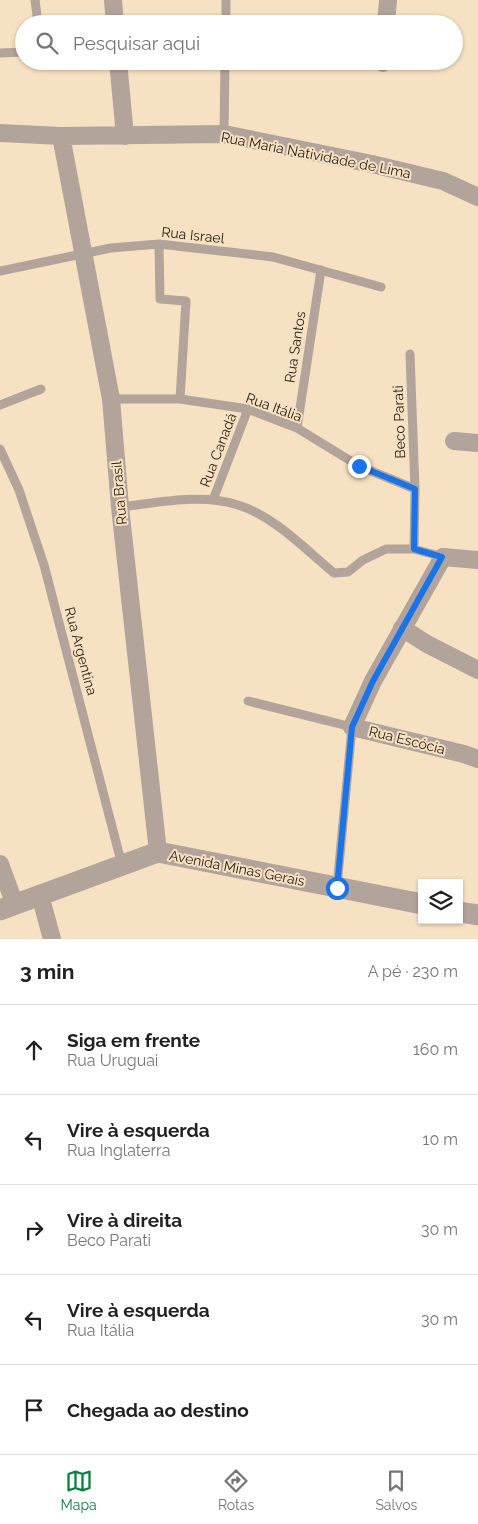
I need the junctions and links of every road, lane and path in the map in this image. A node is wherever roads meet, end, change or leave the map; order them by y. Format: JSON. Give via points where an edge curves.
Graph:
{"nodes":[{"id":1,"x":35,"y":0,"type":"edge"},
{"id":2,"x":113,"y":0,"type":"edge"},
{"id":3,"x":226,"y":0,"type":"edge"},
{"id":4,"x":388,"y":0,"type":"edge"},
{"id":5,"x":37,"y":15,"type":"edge"},
{"id":6,"x":114,"y":15,"type":"edge"},
{"id":7,"x":226,"y":15,"type":"edge"},
{"id":8,"x":387,"y":15,"type":"edge"},
{"id":9,"x":15,"y":52,"type":"edge"},
{"id":10,"x":0,"y":53,"type":"edge"},
{"id":11,"x":119,"y":70,"type":"edge"},
{"id":12,"x":225,"y":70,"type":"edge"},
{"id":13,"x":0,"y":133,"type":"edge"},
{"id":14,"x":224,"y":134,"type":"junction"},
{"id":15,"x":61,"y":136,"type":"junction"},
{"id":16,"x":125,"y":136,"type":"junction"},
{"id":17,"x":478,"y":197,"type":"edge"},
{"id":18,"x":159,"y":244,"type":"junction"},
{"id":19,"x":83,"y":255,"type":"junction"},
{"id":20,"x":321,"y":270,"type":"junction"},
{"id":21,"x":0,"y":271,"type":"edge"},
{"id":22,"x":381,"y":287,"type":"dead end"},
{"id":23,"x":410,"y":354,"type":"dead end"},
{"id":24,"x":41,"y":389,"type":"dead end"},
{"id":25,"x":111,"y":399,"type":"junction"},
{"id":26,"x":180,"y":399,"type":"junction"},
{"id":27,"x":0,"y":405,"type":"edge"},
{"id":28,"x":248,"y":409,"type":"junction"},
{"id":29,"x":297,"y":428,"type":"junction"},
{"id":30,"x":454,"y":441,"type":"dead end"},
{"id":31,"x":478,"y":443,"type":"edge"},
{"id":32,"x":0,"y":449,"type":"edge"},
{"id":33,"x":415,"y":489,"type":"junction"},
{"id":34,"x":213,"y":500,"type":"junction"},
{"id":35,"x":120,"y":507,"type":"junction"},
{"id":36,"x":414,"y":549,"type":"junction"},
{"id":37,"x":442,"y":557,"type":"junction"},
{"id":38,"x":478,"y":560,"type":"edge"},
{"id":39,"x":402,"y":628,"type":"junction"},
{"id":40,"x":478,"y":670,"type":"edge"},
{"id":41,"x":248,"y":700,"type":"dead end"},
{"id":42,"x":352,"y":727,"type":"junction"},
{"id":43,"x":478,"y":760,"type":"edge"},
{"id":44,"x":158,"y":852,"type":"junction"},
{"id":45,"x":0,"y":864,"type":"edge"},
{"id":46,"x":122,"y":865,"type":"junction"},
{"id":47,"x":337,"y":888,"type":"junction"},
{"id":48,"x":40,"y":895,"type":"junction"},
{"id":49,"x":418,"y":903,"type":"edge"},
{"id":50,"x":7,"y":908,"type":"edge"},
{"id":51,"x":463,"y":913,"type":"edge"},
{"id":52,"x":478,"y":915,"type":"edge"},
{"id":53,"x":52,"y":939,"type":"edge"}],
"edges":[{"from":1,"to":5,"type":"lane"},
{"from":2,"to":6,"type":"street"},
{"from":3,"to":7,"type":"lane"},
{"from":4,"to":8,"type":"street"},
{"from":9,"to":10,"type":"lane"},
{"from":11,"to":16,"type":"street"},
{"from":12,"to":14,"type":"lane"},
{"from":13,"to":15,"type":"street","name":"Rua Maria Natividade de Lima"},
{"from":14,"to":16,"type":"street","name":"Rua Maria Natividade de Lima"},
{"from":14,"to":17,"type":"street","name":"Rua Maria Natividade de Lima","via":[[444,181]]},
{"from":15,"to":16,"type":"street","name":"Rua Maria Natividade de Lima"},
{"from":15,"to":19,"type":"street","name":"Rua Brasil"},
{"from":18,"to":19,"type":"lane","name":"Rua Israel","via":[[111,248]]},
{"from":18,"to":20,"type":"lane","name":"Rua Israel","via":[[273,257]]},
{"from":18,"to":26,"type":"lane","via":[[160,299],[186,301]]},
{"from":19,"to":21,"type":"lane","name":"Rua Israel"},
{"from":19,"to":25,"type":"street","name":"Rua Brasil"},
{"from":20,"to":22,"type":"lane","name":"Rua Israel"},
{"from":20,"to":29,"type":"lane","name":"Rua Santos"},
{"from":23,"to":33,"type":"lane","name":"Beco Parati"},
{"from":24,"to":27,"type":"lane"},
{"from":25,"to":26,"type":"lane","name":"Rua Itália"},
{"from":25,"to":35,"type":"street","name":"Rua Brasil"},
{"from":26,"to":28,"type":"lane","name":"Rua Itália"},
{"from":28,"to":29,"type":"lane","name":"Rua Itália"},
{"from":28,"to":34,"type":"lane","name":"Rua Canadá"},
{"from":29,"to":33,"type":"lane","name":"Rua Itália","via":[[359,466]]},
{"from":30,"to":31,"type":"street"},
{"from":32,"to":46,"type":"lane","name":"Rua Argentina","via":[[19,490],[44,565]]},
{"from":33,"to":36,"type":"lane","name":"Beco Parati"},
{"from":34,"to":35,"type":"lane"},
{"from":34,"to":36,"type":"lane","via":[[254,512],[278,527],[334,573],[348,572],[386,549]]},
{"from":35,"to":44,"type":"street","name":"Rua Brasil"},
{"from":36,"to":37,"type":"lane"},
{"from":37,"to":38,"type":"street"},
{"from":37,"to":39,"type":"street"},
{"from":39,"to":40,"type":"street"},
{"from":39,"to":42,"type":"street"},
{"from":41,"to":42,"type":"lane","name":"Rua Escócia"},
{"from":42,"to":43,"type":"street","name":"Rua Escócia"},
{"from":42,"to":47,"type":"lane"},
{"from":44,"to":46,"type":"street","name":"Avenida Minas Gerais"},
{"from":44,"to":47,"type":"street","name":"Avenida Minas Gerais"},
{"from":45,"to":50,"type":"street"},
{"from":46,"to":48,"type":"street","name":"Avenida Minas Gerais"},
{"from":47,"to":49,"type":"street","name":"Avenida Minas Gerais"},
{"from":48,"to":50,"type":"street","name":"Avenida Minas Gerais"},
{"from":48,"to":53,"type":"street"},
{"from":51,"to":52,"type":"street"}]}
